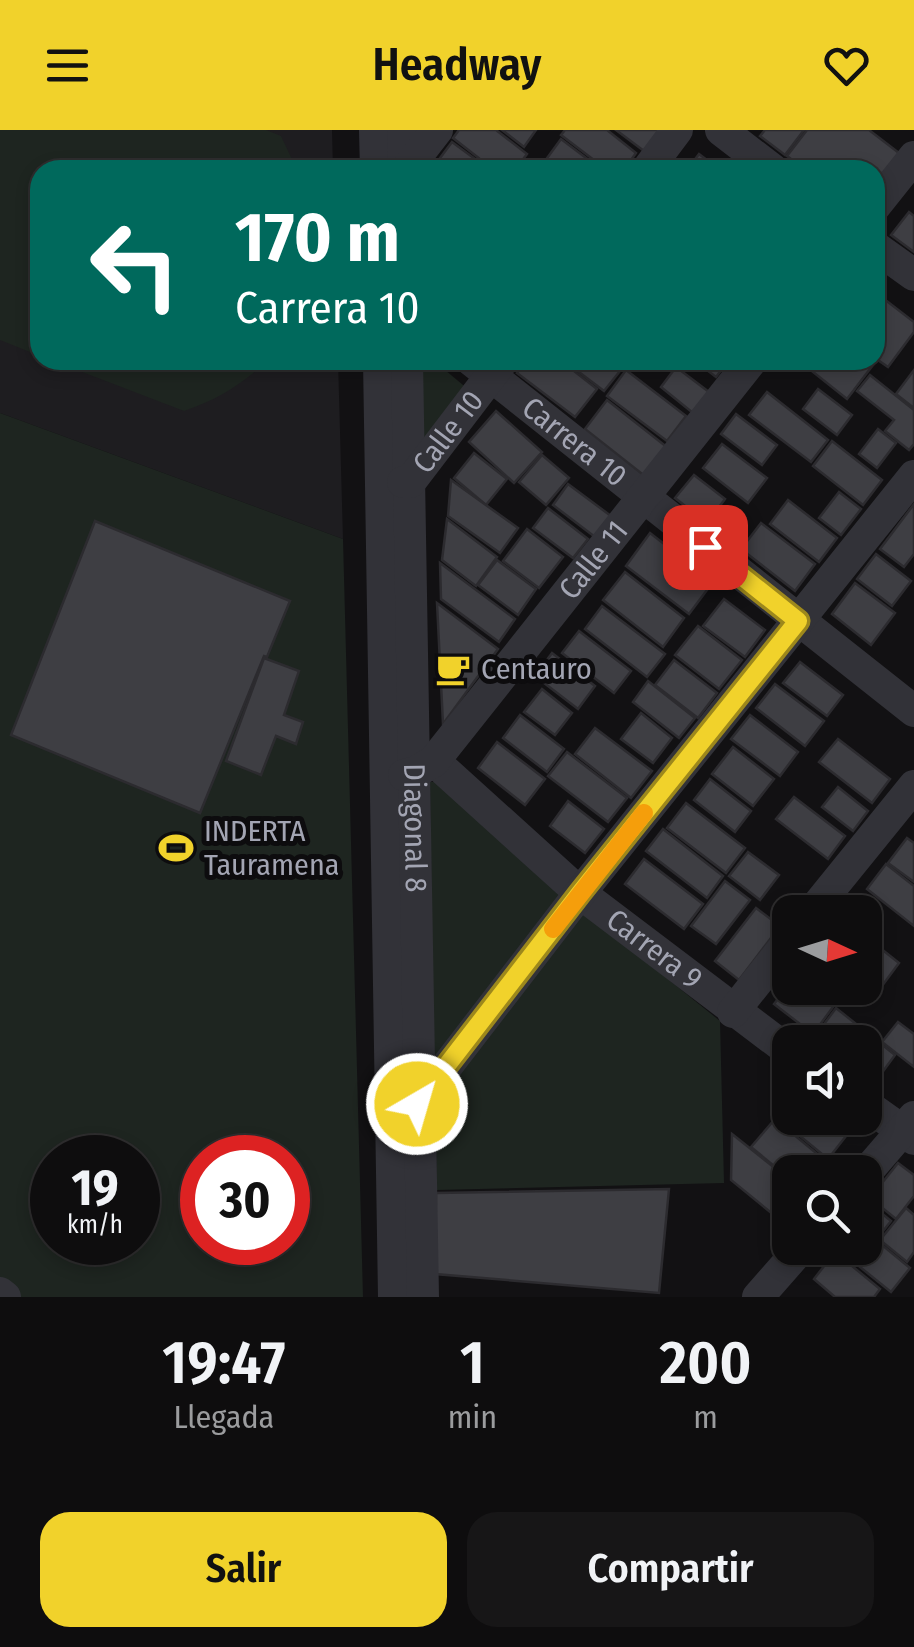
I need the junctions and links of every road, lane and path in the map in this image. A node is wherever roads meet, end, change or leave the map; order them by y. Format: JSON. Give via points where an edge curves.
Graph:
{"nodes":[{"id":1,"x":376,"y":130,"type":"edge"},
{"id":2,"x":403,"y":130,"type":"edge"},
{"id":3,"x":437,"y":130,"type":"edge"},
{"id":4,"x":677,"y":130,"type":"edge"},
{"id":5,"x":721,"y":130,"type":"edge"},
{"id":6,"x":914,"y":157,"type":"edge"},
{"id":7,"x":376,"y":160,"type":"edge"},
{"id":8,"x":404,"y":160,"type":"edge"},
{"id":9,"x":413,"y":160,"type":"edge"},
{"id":10,"x":654,"y":160,"type":"edge"},
{"id":11,"x":761,"y":160,"type":"edge"},
{"id":12,"x":885,"y":193,"type":"edge"},
{"id":13,"x":885,"y":254,"type":"edge"},
{"id":14,"x":914,"y":275,"type":"edge"},
{"id":15,"x":380,"y":370,"type":"edge"},
{"id":16,"x":407,"y":370,"type":"edge"},
{"id":17,"x":484,"y":370,"type":"edge"},
{"id":18,"x":494,"y":370,"type":"edge"},
{"id":19,"x":744,"y":370,"type":"edge"},
{"id":20,"x":914,"y":476,"type":"edge"},
{"id":21,"x":396,"y":482,"type":"junction"},
{"id":22,"x":644,"y":497,"type":"junction"},
{"id":23,"x":798,"y":621,"type":"junction"},
{"id":24,"x":914,"y":711,"type":"edge"},
{"id":25,"x":412,"y":770,"type":"junction"},
{"id":26,"x":914,"y":786,"type":"edge"},
{"id":27,"x":580,"y":893,"type":"junction"},
{"id":28,"x":826,"y":895,"type":"edge"},
{"id":29,"x":772,"y":963,"type":"edge"},
{"id":30,"x":733,"y":1012,"type":"junction"},
{"id":31,"x":772,"y":1039,"type":"edge"},
{"id":32,"x":403,"y":1106,"type":"junction"},
{"id":33,"x":882,"y":1113,"type":"edge"},
{"id":34,"x":910,"y":1129,"type":"edge"},
{"id":35,"x":882,"y":1157,"type":"edge"},
{"id":36,"x":786,"y":1265,"type":"edge"},
{"id":37,"x":394,"y":1297,"type":"edge"},
{"id":38,"x":423,"y":1297,"type":"edge"},
{"id":39,"x":758,"y":1297,"type":"edge"}],
"edges":[{"from":1,"to":7,"type":"street"},
{"from":2,"to":8,"type":"street"},
{"from":3,"to":9,"type":"street"},
{"from":4,"to":10,"type":"street"},
{"from":5,"to":11,"type":"street"},
{"from":6,"to":12,"type":"street"},
{"from":13,"to":14,"type":"street"},
{"from":15,"to":21,"type":"street","name":"Diagonal 8"},
{"from":16,"to":21,"type":"street","name":"Diagonal 8"},
{"from":17,"to":21,"type":"street","name":"Calle 10"},
{"from":18,"to":22,"type":"street","name":"Carrera 10"},
{"from":19,"to":22,"type":"street","name":"Calle 11"},
{"from":20,"to":23,"type":"street"},
{"from":21,"to":25,"type":"street","name":"Diagonal 8"},
{"from":22,"to":23,"type":"street","name":"Carrera 10"},
{"from":22,"to":25,"type":"street","name":"Calle 11"},
{"from":23,"to":24,"type":"street","name":"Carrera 10"},
{"from":23,"to":27,"type":"street"},
{"from":25,"to":27,"type":"street","name":"Carrera 9"},
{"from":25,"to":32,"type":"street","name":"Diagonal 8"},
{"from":26,"to":28,"type":"street"},
{"from":27,"to":30,"type":"street","name":"Carrera 9"},
{"from":27,"to":32,"type":"street"},
{"from":29,"to":30,"type":"street"},
{"from":30,"to":31,"type":"street","name":"Carrera 9"},
{"from":32,"to":37,"type":"street","name":"Diagonal 8"},
{"from":32,"to":38,"type":"street","name":"Diagonal 8"},
{"from":33,"to":34,"type":"street"},
{"from":34,"to":35,"type":"street"},
{"from":36,"to":39,"type":"street"}]}
